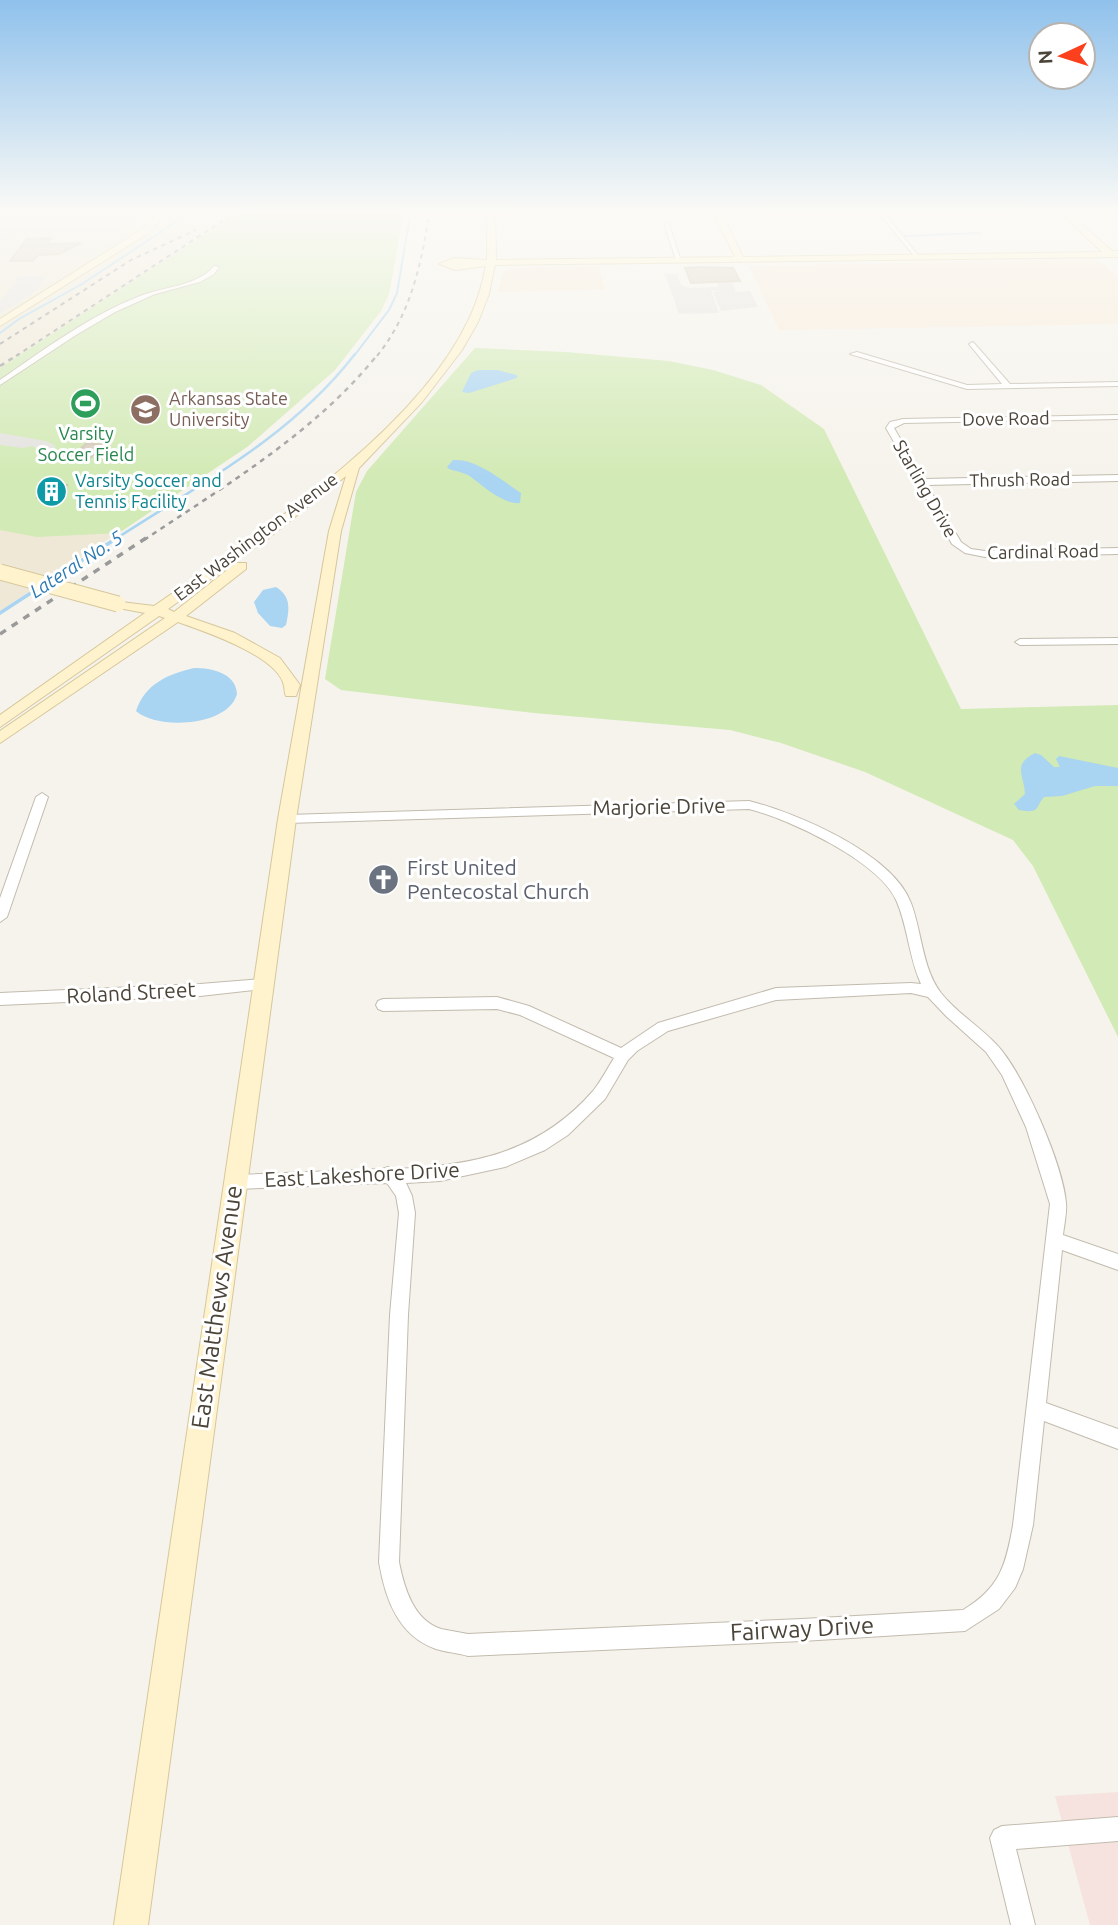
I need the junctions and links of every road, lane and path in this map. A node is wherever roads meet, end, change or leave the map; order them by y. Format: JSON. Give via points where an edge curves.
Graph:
{"nodes":[{"id":1,"x":37,"y":300,"type":"edge"},
{"id":2,"x":136,"y":300,"type":"edge"},
{"id":3,"x":479,"y":300,"type":"edge"},
{"id":4,"x":0,"y":323,"type":"edge"},
{"id":5,"x":973,"y":344,"type":"dead end"},
{"id":6,"x":854,"y":354,"type":"dead end"},
{"id":7,"x":0,"y":383,"type":"edge"},
{"id":8,"x":1118,"y":384,"type":"edge"},
{"id":9,"x":1008,"y":386,"type":"junction"},
{"id":10,"x":1118,"y":417,"type":"edge"},
{"id":11,"x":894,"y":423,"type":"joint"},
{"id":12,"x":354,"y":470,"type":"junction"},
{"id":13,"x":1118,"y":478,"type":"edge"},
{"id":14,"x":922,"y":482,"type":"junction"},
{"id":15,"x":968,"y":551,"type":"joint"},
{"id":16,"x":1118,"y":551,"type":"edge"},
{"id":17,"x":0,"y":572,"type":"edge"},
{"id":18,"x":205,"y":594,"type":"junction"},
{"id":19,"x":159,"y":611,"type":"junction"},
{"id":20,"x":176,"y":617,"type":"junction"},
{"id":21,"x":210,"y":628,"type":"junction"},
{"id":22,"x":1118,"y":641,"type":"edge"},
{"id":23,"x":1020,"y":642,"type":"dead end"},
{"id":24,"x":305,"y":717,"type":"junction"},
{"id":25,"x":0,"y":722,"type":"edge"},
{"id":26,"x":0,"y":738,"type":"edge"},
{"id":27,"x":42,"y":797,"type":"dead end"},
{"id":28,"x":287,"y":819,"type":"junction"},
{"id":29,"x":0,"y":917,"type":"edge"},
{"id":30,"x":262,"y":984,"type":"junction"},
{"id":31,"x":933,"y":992,"type":"junction"},
{"id":32,"x":0,"y":999,"type":"edge"},
{"id":33,"x":383,"y":1005,"type":"dead end"},
{"id":34,"x":623,"y":1056,"type":"junction"},
{"id":35,"x":388,"y":1174,"type":"junction"},
{"id":36,"x":235,"y":1182,"type":"junction"},
{"id":37,"x":1055,"y":1240,"type":"junction"},
{"id":38,"x":1118,"y":1262,"type":"edge"},
{"id":39,"x":1035,"y":1408,"type":"junction"},
{"id":40,"x":1118,"y":1439,"type":"edge"},
{"id":41,"x":1118,"y":1829,"type":"edge"},
{"id":42,"x":131,"y":1925,"type":"edge"},
{"id":43,"x":1023,"y":1925,"type":"edge"}],
"edges":[{"from":1,"to":4,"type":"street"},
{"from":2,"to":7,"type":"street","via":[[106,314]]},
{"from":3,"to":12,"type":"street","via":[[460,347]]},
{"from":5,"to":9,"type":"street"},
{"from":6,"to":9,"type":"street","via":[[954,385]]},
{"from":8,"to":9,"type":"street"},
{"from":10,"to":11,"type":"street","name":"Dove Road"},
{"from":11,"to":14,"type":"street","name":"Starling Drive","via":[[890,428]]},
{"from":12,"to":18,"type":"street","name":"East Washington Avenue","via":[[325,501]]},
{"from":12,"to":19,"type":"street","name":"East Washington Avenue","via":[[346,470]]},
{"from":12,"to":24,"type":"street","name":"East Matthews Avenue","via":[[335,531]]},
{"from":13,"to":14,"type":"street","name":"Thrush Road"},
{"from":14,"to":15,"type":"street","name":"Starling Drive","via":[[957,544]]},
{"from":15,"to":16,"type":"street","name":"Cardinal Road"},
{"from":17,"to":19,"type":"street","bridge":true},
{"from":18,"to":20,"type":"street","name":"East Washington Avenue"},
{"from":18,"to":21,"type":"street","via":[[204,617]]},
{"from":19,"to":20,"type":"street"},
{"from":19,"to":25,"type":"street","name":"East Washington Avenue"},
{"from":20,"to":21,"type":"street"},
{"from":20,"to":26,"type":"street","name":"East Washington Avenue"},
{"from":21,"to":24,"type":"street","via":[[253,650],[280,688],[291,693]]},
{"from":22,"to":23,"type":"street"},
{"from":24,"to":28,"type":"street","name":"East Matthews Avenue"},
{"from":27,"to":29,"type":"street"},
{"from":28,"to":30,"type":"street","name":"East Matthews Avenue"},
{"from":28,"to":31,"type":"street","name":"Marjorie Drive","via":[[566,808],[762,808],[803,824],[884,875],[904,904]]},
{"from":30,"to":32,"type":"street","name":"Roland Street"},
{"from":30,"to":36,"type":"street","name":"East Matthews Avenue"},
{"from":31,"to":34,"type":"street","name":"East Lakeshore Drive","via":[[911,988],[768,996],[663,1027]]},
{"from":31,"to":37,"type":"street","name":"Fairway Drive","via":[[983,1039],[1012,1078],[1055,1189]]},
{"from":33,"to":34,"type":"street","via":[[498,1003],[524,1010]]},
{"from":34,"to":35,"type":"street","name":"East Lakeshore Drive","via":[[587,1108],[539,1145],[462,1171]]},
{"from":35,"to":36,"type":"street","name":"East Lakeshore Drive"},
{"from":35,"to":39,"type":"street","name":"Fairway Drive","via":[[406,1198],[407,1213],[389,1562],[392,1586],[409,1618],[435,1637],[468,1645],[965,1620],[995,1600],[1015,1567]]},
{"from":36,"to":42,"type":"street","name":"East Matthews Avenue"},
{"from":37,"to":38,"type":"street"},
{"from":37,"to":39,"type":"street","name":"Fairway Drive"},
{"from":39,"to":40,"type":"street"},
{"from":41,"to":43,"type":"street","via":[[1002,1838]]}]}
